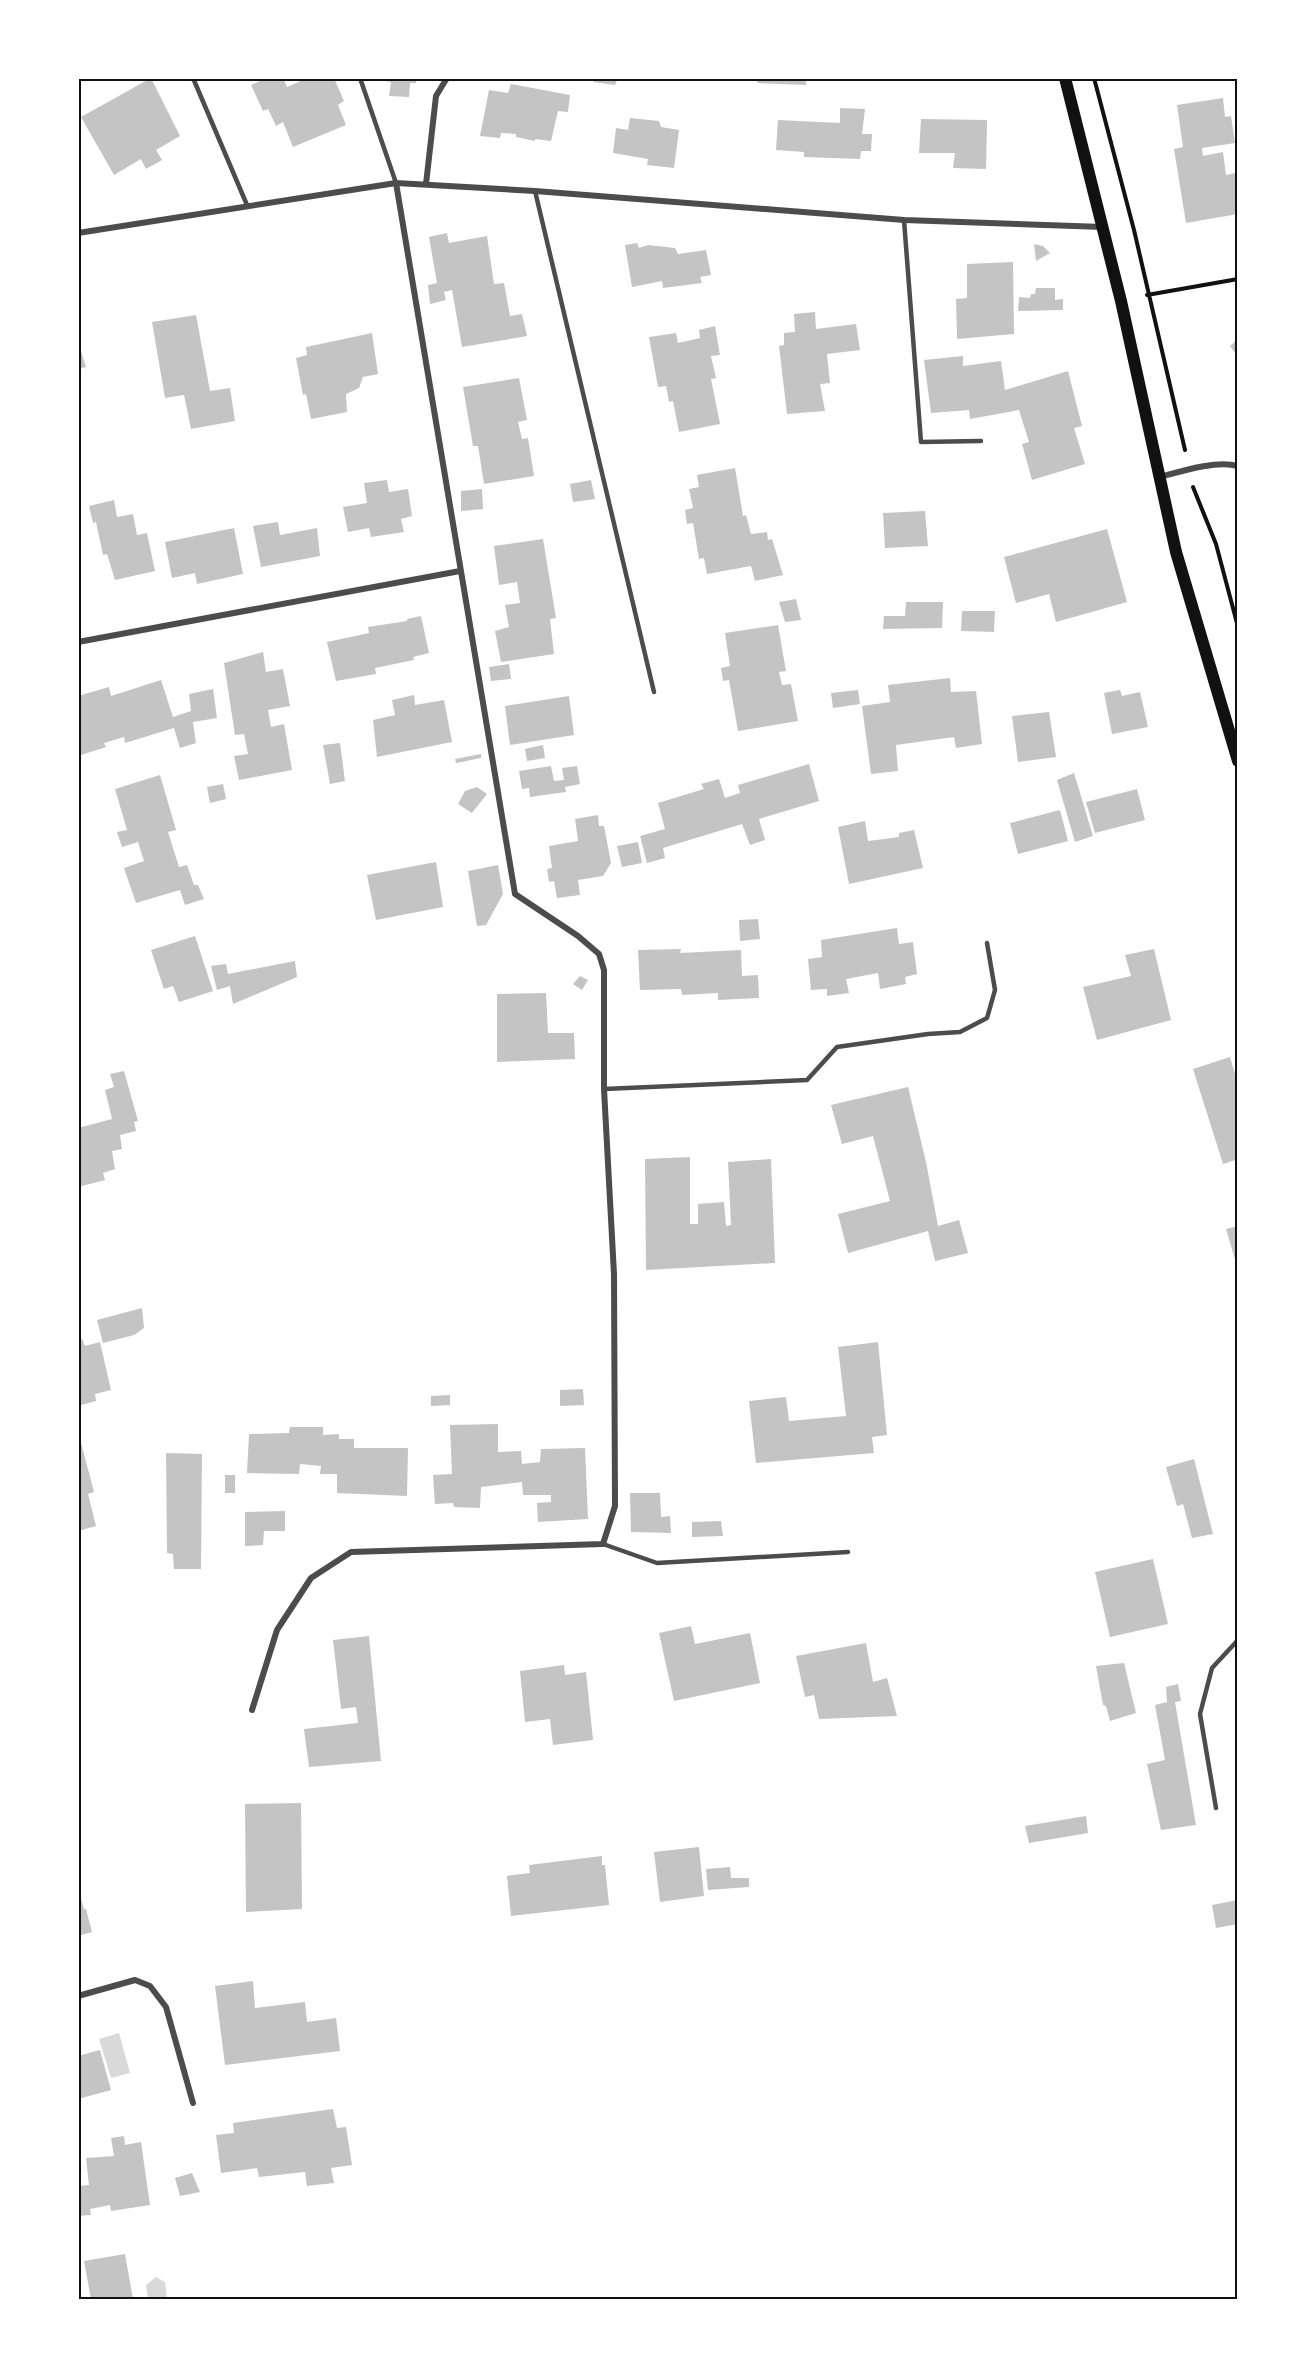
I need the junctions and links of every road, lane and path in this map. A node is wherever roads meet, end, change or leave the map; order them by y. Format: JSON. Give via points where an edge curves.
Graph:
{"nodes":[{"id":1,"x":193,"y":78,"type":"edge"},
{"id":2,"x":360,"y":78,"type":"edge"},
{"id":3,"x":447,"y":78,"type":"edge"},
{"id":4,"x":1065,"y":78,"type":"edge"},
{"id":5,"x":1094,"y":78,"type":"edge"},
{"id":6,"x":396,"y":183,"type":"junction"},
{"id":7,"x":426,"y":184,"type":"junction"},
{"id":8,"x":535,"y":191,"type":"junction"},
{"id":9,"x":247,"y":205,"type":"junction"},
{"id":10,"x":904,"y":220,"type":"junction"},
{"id":11,"x":1104,"y":227,"type":"junction"},
{"id":12,"x":78,"y":233,"type":"edge"},
{"id":13,"x":1238,"y":279,"type":"edge"},
{"id":14,"x":1149,"y":294,"type":"junction"},
{"id":15,"x":1181,"y":434,"type":"dead end"},
{"id":16,"x":981,"y":441,"type":"dead end"},
{"id":17,"x":1238,"y":465,"type":"edge"},
{"id":18,"x":1160,"y":477,"type":"junction"},
{"id":19,"x":1192,"y":485,"type":"dead end"},
{"id":20,"x":460,"y":571,"type":"junction"},
{"id":21,"x":1238,"y":627,"type":"edge"},
{"id":22,"x":78,"y":642,"type":"edge"},
{"id":23,"x":654,"y":692,"type":"dead end"},
{"id":24,"x":1238,"y":761,"type":"edge"},
{"id":25,"x":987,"y":944,"type":"dead end"},
{"id":26,"x":604,"y":1089,"type":"junction"},
{"id":27,"x":603,"y":1544,"type":"junction"},
{"id":28,"x":848,"y":1552,"type":"dead end"},
{"id":29,"x":1238,"y":1640,"type":"edge"},
{"id":30,"x":252,"y":1710,"type":"dead end"},
{"id":31,"x":1216,"y":1808,"type":"dead end"},
{"id":32,"x":78,"y":1996,"type":"edge"},
{"id":33,"x":193,"y":2103,"type":"dead end"}],
"edges":[{"from":1,"to":9,"type":"lane"},
{"from":2,"to":6,"type":"lane"},
{"from":3,"to":7,"type":"street","via":[[436,96]]},
{"from":4,"to":11,"type":"main road"},
{"from":5,"to":14,"type":"path"},
{"from":6,"to":7,"type":"street"},
{"from":6,"to":9,"type":"street"},
{"from":6,"to":20,"type":"street"},
{"from":7,"to":8,"type":"street"},
{"from":8,"to":10,"type":"street"},
{"from":8,"to":23,"type":"lane"},
{"from":9,"to":12,"type":"street"},
{"from":10,"to":11,"type":"street"},
{"from":10,"to":16,"type":"lane","via":[[921,442]]},
{"from":11,"to":18,"type":"main road"},
{"from":13,"to":14,"type":"path"},
{"from":14,"to":15,"type":"path"},
{"from":17,"to":18,"type":"street","via":[[1189,469]]},
{"from":18,"to":24,"type":"main road","via":[[1176,552]]},
{"from":19,"to":21,"type":"path","via":[[1216,544]]},
{"from":20,"to":22,"type":"street"},
{"from":20,"to":26,"type":"street","via":[[515,894],[599,954],[603,970]]},
{"from":25,"to":26,"type":"lane","via":[[996,990],[987,1018],[960,1032],[837,1047],[807,1080]]},
{"from":26,"to":27,"type":"street","via":[[614,1274],[615,1506]]},
{"from":27,"to":28,"type":"lane","via":[[657,1563]]},
{"from":27,"to":30,"type":"street","via":[[351,1552],[311,1578],[277,1630]]},
{"from":29,"to":31,"type":"lane","via":[[1212,1668],[1200,1714]]},
{"from":32,"to":33,"type":"street","via":[[135,1980],[150,1986],[166,2007]]}]}
